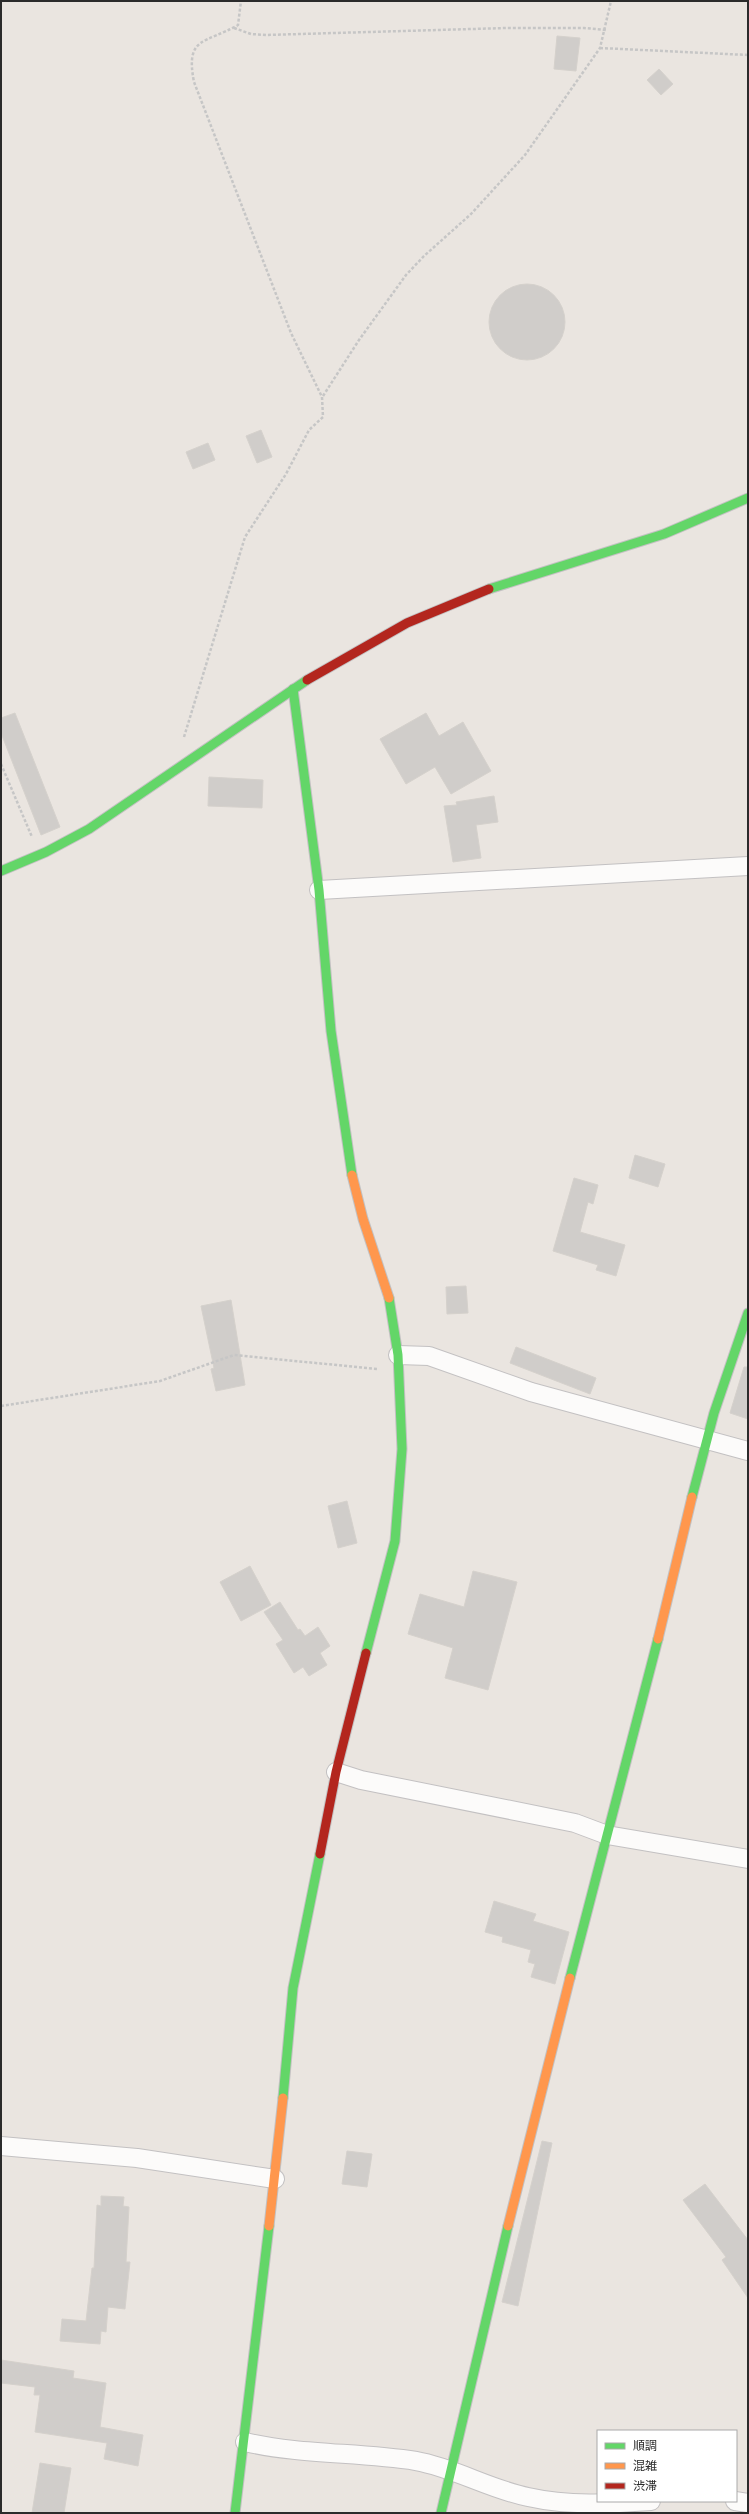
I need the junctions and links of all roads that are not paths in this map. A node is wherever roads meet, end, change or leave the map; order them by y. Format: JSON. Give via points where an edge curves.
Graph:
{"nodes":[{"id":1,"x":748,"y":498,"type":"edge"},
{"id":2,"x":293,"y":689,"type":"junction"},
{"id":3,"x":748,"y":866,"type":"edge"},
{"id":4,"x":1,"y":871,"type":"edge"},
{"id":5,"x":319,"y":890,"type":"junction"},
{"id":6,"x":748,"y":1313,"type":"edge"},
{"id":7,"x":398,"y":1363,"type":"junction"},
{"id":8,"x":706,"y":1440,"type":"junction"},
{"id":9,"x":748,"y":1451,"type":"edge"},
{"id":10,"x":336,"y":1772,"type":"junction"},
{"id":11,"x":607,"y":1835,"type":"junction"},
{"id":12,"x":748,"y":1858,"type":"edge"},
{"id":13,"x":1,"y":2146,"type":"edge"},
{"id":14,"x":275,"y":2179,"type":"junction"},
{"id":15,"x":245,"y":2442,"type":"junction"},
{"id":16,"x":450,"y":2468,"type":"junction"},
{"id":17,"x":737,"y":2501,"type":"edge"},
{"id":18,"x":610,"y":2502,"type":"edge"},
{"id":19,"x":748,"y":2503,"type":"edge"},
{"id":20,"x":235,"y":2513,"type":"edge"},
{"id":21,"x":441,"y":2513,"type":"edge"}],
"edges":[{"from":1,"to":2,"type":"street","via":[[632,545],[540,572],[449,604],[347,654]]},
{"from":2,"to":4,"type":"street","via":[[90,828],[40,856]]},
{"from":2,"to":5,"type":"street"},
{"from":3,"to":5,"type":"street"},
{"from":5,"to":7,"type":"street","via":[[331,1031],[348,1160],[361,1212],[392,1309]]},
{"from":6,"to":8,"type":"street","via":[[727,1367]]},
{"from":7,"to":8,"type":"street","via":[[429,1356],[531,1392]]},
{"from":7,"to":10,"type":"street","via":[[402,1449],[395,1540]]},
{"from":8,"to":9,"type":"street"},
{"from":8,"to":11,"type":"street","via":[[658,1643]]},
{"from":10,"to":11,"type":"street","via":[[575,1824]]},
{"from":10,"to":14,"type":"street","via":[[293,1988]]},
{"from":11,"to":12,"type":"street"},
{"from":11,"to":16,"type":"street","via":[[525,2150]]},
{"from":13,"to":14,"type":"street","via":[[137,2158]]},
{"from":14,"to":15,"type":"street"},
{"from":15,"to":16,"type":"street","via":[[279,2449],[415,2461]]},
{"from":15,"to":20,"type":"street"},
{"from":16,"to":18,"type":"street","via":[[527,2497],[568,2503]]},
{"from":16,"to":21,"type":"street"},
{"from":17,"to":19,"type":"street"}]}
